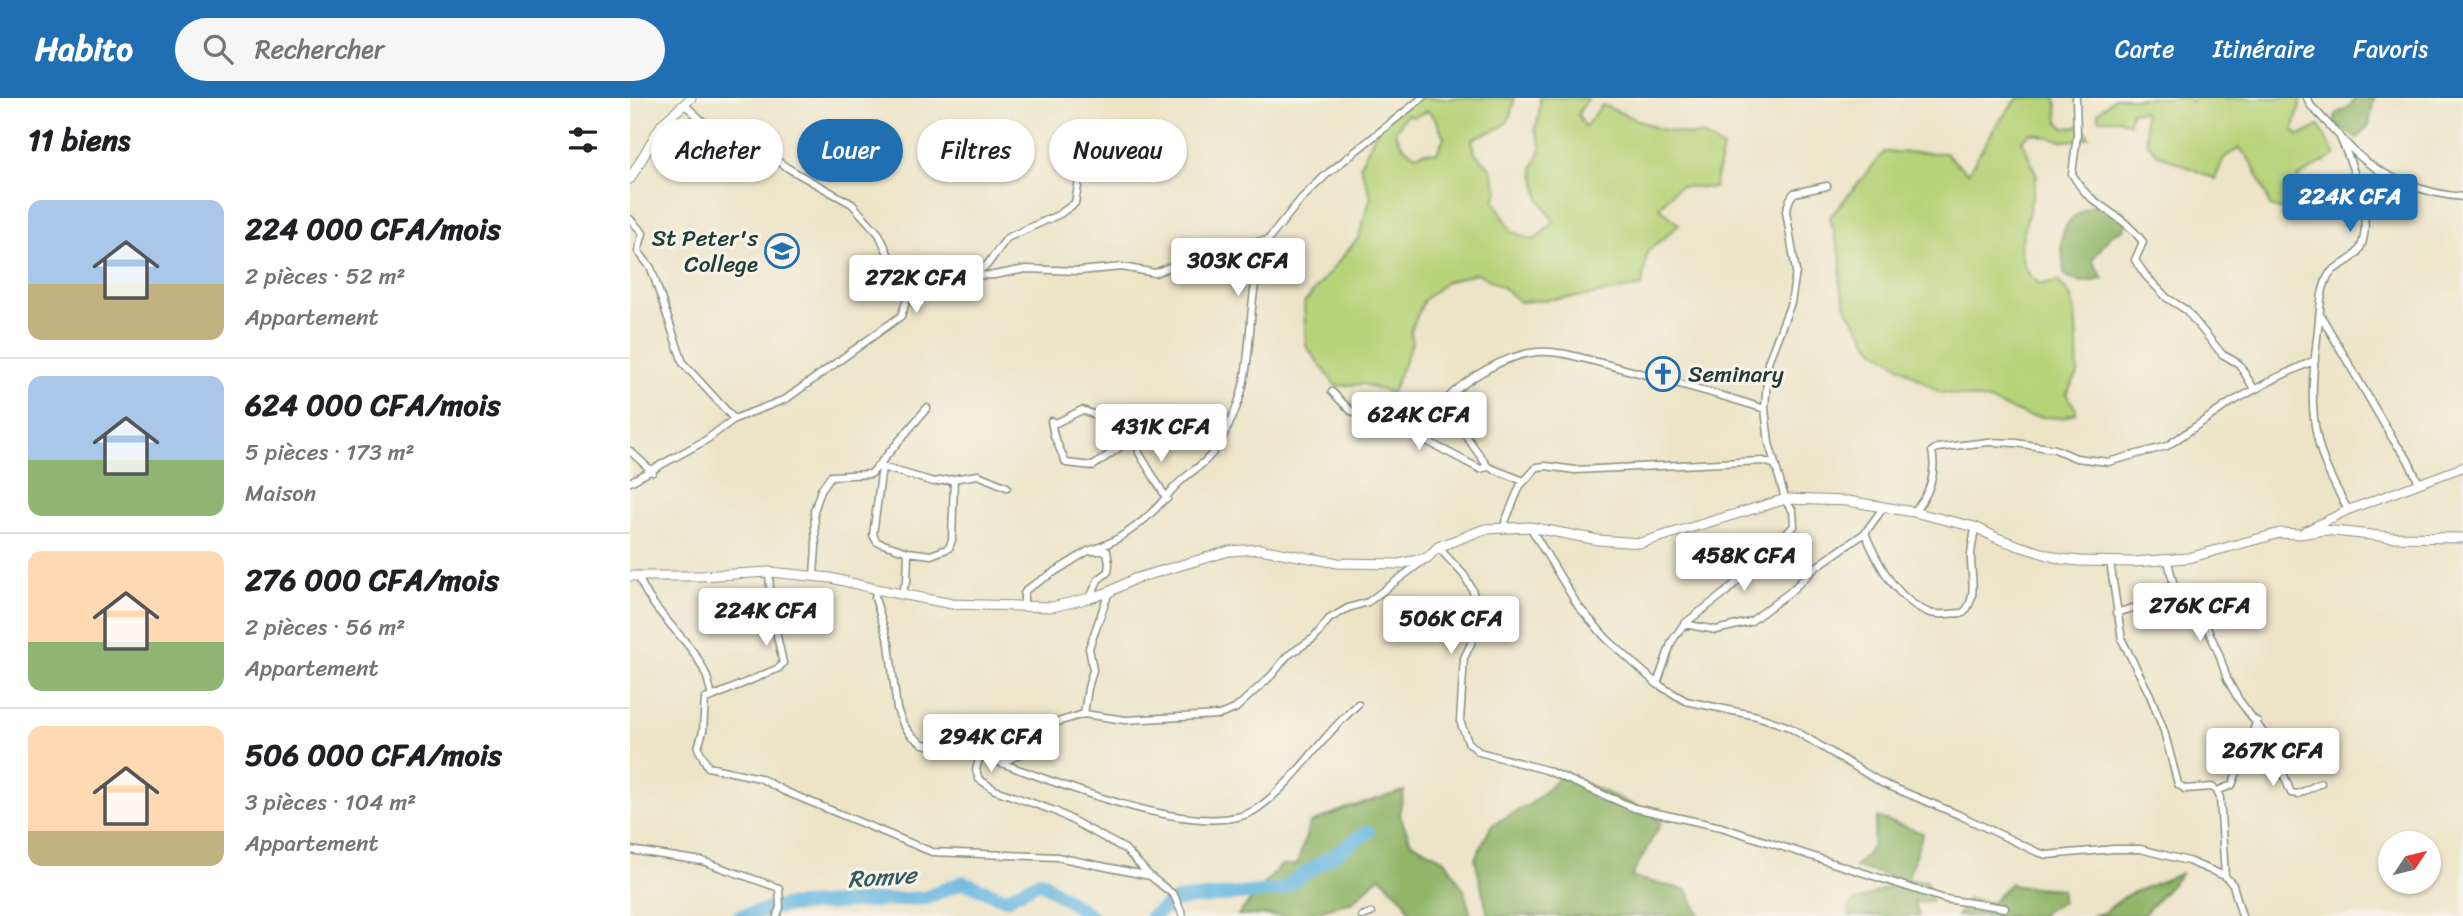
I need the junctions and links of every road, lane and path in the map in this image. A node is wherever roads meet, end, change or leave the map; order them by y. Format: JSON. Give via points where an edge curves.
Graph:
{"nodes":[{"id":1,"x":1422,"y":98,"type":"edge"},
{"id":2,"x":2076,"y":98,"type":"edge"},
{"id":3,"x":2307,"y":98,"type":"edge"},
{"id":4,"x":687,"y":101,"type":"edge"},
{"id":5,"x":2339,"y":135,"type":"junction"},
{"id":6,"x":630,"y":179,"type":"edge"},
{"id":7,"x":1079,"y":182,"type":"edge"},
{"id":8,"x":1827,"y":186,"type":"dead end"},
{"id":9,"x":2463,"y":197,"type":"edge"},
{"id":10,"x":630,"y":219,"type":"edge"},
{"id":11,"x":1268,"y":240,"type":"junction"},
{"id":12,"x":973,"y":275,"type":"junction"},
{"id":13,"x":908,"y":297,"type":"junction"},
{"id":14,"x":2320,"y":314,"type":"junction"},
{"id":15,"x":2315,"y":360,"type":"junction"},
{"id":16,"x":2254,"y":390,"type":"junction"},
{"id":17,"x":1332,"y":392,"type":"dead end"},
{"id":18,"x":928,"y":408,"type":"dead end"},
{"id":19,"x":1765,"y":409,"type":"junction"},
{"id":20,"x":734,"y":419,"type":"junction"},
{"id":21,"x":1137,"y":435,"type":"junction"},
{"id":22,"x":630,"y":451,"type":"edge"},
{"id":23,"x":1776,"y":465,"type":"junction"},
{"id":24,"x":882,"y":467,"type":"junction"},
{"id":25,"x":1488,"y":467,"type":"junction"},
{"id":26,"x":2463,"y":467,"type":"edge"},
{"id":27,"x":653,"y":472,"type":"junction"},
{"id":28,"x":871,"y":474,"type":"junction"},
{"id":29,"x":954,"y":479,"type":"junction"},
{"id":30,"x":1524,"y":481,"type":"junction"},
{"id":31,"x":630,"y":482,"type":"edge"},
{"id":32,"x":2419,"y":483,"type":"junction"},
{"id":33,"x":1007,"y":487,"type":"dead end"},
{"id":34,"x":1167,"y":499,"type":"junction"},
{"id":35,"x":1786,"y":499,"type":"junction"},
{"id":36,"x":1882,"y":508,"type":"junction"},
{"id":37,"x":2348,"y":510,"type":"junction"},
{"id":38,"x":1913,"y":512,"type":"junction"},
{"id":39,"x":1508,"y":527,"type":"junction"},
{"id":40,"x":1530,"y":527,"type":"junction"},
{"id":41,"x":1975,"y":527,"type":"junction"},
{"id":42,"x":1865,"y":533,"type":"junction"},
{"id":43,"x":2300,"y":534,"type":"junction"},
{"id":44,"x":2463,"y":538,"type":"edge"},
{"id":45,"x":1438,"y":547,"type":"junction"},
{"id":46,"x":1088,"y":551,"type":"junction"},
{"id":47,"x":908,"y":552,"type":"junction"},
{"id":48,"x":1427,"y":558,"type":"junction"},
{"id":49,"x":2168,"y":561,"type":"junction"},
{"id":50,"x":2110,"y":562,"type":"junction"},
{"id":51,"x":769,"y":572,"type":"junction"},
{"id":52,"x":634,"y":575,"type":"edge"},
{"id":53,"x":814,"y":575,"type":"junction"},
{"id":54,"x":876,"y":589,"type":"junction"},
{"id":55,"x":1109,"y":592,"type":"junction"},
{"id":56,"x":901,"y":593,"type":"junction"},
{"id":57,"x":1090,"y":598,"type":"junction"},
{"id":58,"x":2177,"y":599,"type":"junction"},
{"id":59,"x":1024,"y":605,"type":"junction"},
{"id":60,"x":2116,"y":613,"type":"junction"},
{"id":61,"x":1684,"y":624,"type":"junction"},
{"id":62,"x":1657,"y":684,"type":"junction"},
{"id":63,"x":712,"y":696,"type":"junction"},
{"id":64,"x":1358,"y":704,"type":"dead end"},
{"id":65,"x":1084,"y":714,"type":"junction"},
{"id":66,"x":2257,"y":721,"type":"junction"},
{"id":67,"x":980,"y":755,"type":"junction"},
{"id":68,"x":996,"y":762,"type":"junction"},
{"id":69,"x":2321,"y":783,"type":"dead end"},
{"id":70,"x":2217,"y":791,"type":"junction"},
{"id":71,"x":630,"y":850,"type":"edge"},
{"id":72,"x":1150,"y":876,"type":"junction"},
{"id":73,"x":2225,"y":876,"type":"junction"},
{"id":74,"x":2005,"y":908,"type":"dead end"},
{"id":75,"x":1371,"y":913,"type":"dead end"},
{"id":76,"x":777,"y":915,"type":"edge"},
{"id":77,"x":1183,"y":916,"type":"edge"},
{"id":78,"x":1362,"y":916,"type":"edge"},
{"id":79,"x":2242,"y":916,"type":"edge"}],
"edges":[{"from":1,"to":11,"type":"street","via":[[1327,174]]},
{"from":2,"to":16,"type":"street","via":[[2072,174],[2087,195],[2136,232],[2143,242],[2135,260],[2146,276],[2186,310],[2222,354],[2239,364]]},
{"from":3,"to":5,"type":"street"},
{"from":4,"to":6,"type":"main road","via":[[662,124]]},
{"from":4,"to":13,"type":"street","via":[[721,138],[759,149],[852,204],[879,234]]},
{"from":5,"to":9,"type":"street","via":[[2359,156],[2395,178]]},
{"from":5,"to":14,"type":"street","via":[[2354,169],[2364,237],[2357,253],[2329,274]]},
{"from":7,"to":12,"type":"street","via":[[1075,203],[1007,238],[987,265]]},
{"from":8,"to":19,"type":"street","via":[[1794,194],[1786,211],[1796,272],[1791,303],[1768,362]]},
{"from":10,"to":20,"type":"street","via":[[643,233],[638,251],[651,268],[683,363]]},
{"from":11,"to":12,"type":"street","via":[[1210,250],[1155,273],[1122,267]]},
{"from":11,"to":34,"type":"street","via":[[1253,286],[1245,380],[1230,422],[1216,449]]},
{"from":12,"to":13,"type":"street","via":[[958,276]]},
{"from":13,"to":20,"type":"street","via":[[901,316],[786,399]]},
{"from":14,"to":15,"type":"street"},
{"from":14,"to":32,"type":"street"},
{"from":15,"to":16,"type":"street"},
{"from":15,"to":37,"type":"street","via":[[2316,435],[2327,470]]},
{"from":16,"to":38,"type":"street","via":[[2167,446],[2108,462],[2016,443],[1937,449],[1932,451],[1930,486]]},
{"from":17,"to":25,"type":"street","via":[[1367,419],[1398,428],[1480,469]]},
{"from":18,"to":28,"type":"street"},
{"from":19,"to":23,"type":"street"},
{"from":19,"to":25,"type":"street","via":[[1564,354],[1539,352],[1507,358],[1445,401]]},
{"from":20,"to":27,"type":"street"},
{"from":21,"to":21,"type":"street","via":[[1082,410],[1056,423],[1051,421],[1063,460],[1069,465],[1093,466]]},
{"from":21,"to":34,"type":"street","via":[[1139,453]]},
{"from":22,"to":27,"type":"street"},
{"from":23,"to":30,"type":"street","via":[[1763,461],[1575,470],[1546,466],[1537,467]]},
{"from":23,"to":35,"type":"street"},
{"from":24,"to":28,"type":"street"},
{"from":24,"to":29,"type":"street","via":[[934,482]]},
{"from":24,"to":47,"type":"street","via":[[874,539]]},
{"from":25,"to":30,"type":"street"},
{"from":26,"to":32,"type":"street"},
{"from":27,"to":31,"type":"street"},
{"from":28,"to":53,"type":"street","via":[[831,476],[821,490],[814,511]]},
{"from":29,"to":33,"type":"street","via":[[978,475]]},
{"from":29,"to":47,"type":"street","via":[[949,548],[931,555]]},
{"from":30,"to":39,"type":"street","via":[[1505,522]]},
{"from":32,"to":37,"type":"street"},
{"from":34,"to":46,"type":"street","via":[[1130,531]]},
{"from":35,"to":36,"type":"main road","via":[[1848,501]]},
{"from":35,"to":40,"type":"main road","via":[[1640,542],[1598,540]]},
{"from":35,"to":61,"type":"street","via":[[1794,526],[1726,592]]},
{"from":36,"to":38,"type":"main road"},
{"from":36,"to":42,"type":"street"},
{"from":37,"to":43,"type":"street"},
{"from":38,"to":41,"type":"main road"},
{"from":39,"to":40,"type":"main road"},
{"from":39,"to":45,"type":"main road","via":[[1485,529]]},
{"from":40,"to":62,"type":"street","via":[[1578,606]]},
{"from":41,"to":42,"type":"street","via":[[1971,555],[1974,586],[1963,613],[1932,614],[1914,604],[1893,586]]},
{"from":41,"to":50,"type":"main road","via":[[2061,559]]},
{"from":42,"to":61,"type":"street","via":[[1750,622],[1716,630]]},
{"from":43,"to":44,"type":"main road","via":[[2324,530]]},
{"from":43,"to":49,"type":"main road","via":[[2280,533]]},
{"from":45,"to":48,"type":"main road"},
{"from":45,"to":74,"type":"street","via":[[1464,575],[1479,616],[1465,658],[1460,721],[1468,742],[1479,752],[1546,771],[1634,808],[1721,827],[1945,899]]},
{"from":46,"to":57,"type":"street","via":[[1107,551],[1109,563]]},
{"from":46,"to":59,"type":"street","via":[[1027,589]]},
{"from":47,"to":56,"type":"street","via":[[907,580]]},
{"from":48,"to":55,"type":"main road","via":[[1360,564],[1259,550],[1229,551],[1134,579]]},
{"from":48,"to":65,"type":"street","via":[[1368,602],[1329,619],[1234,709],[1219,715],[1125,720]]},
{"from":49,"to":50,"type":"main road"},
{"from":49,"to":58,"type":"street"},
{"from":50,"to":60,"type":"street"},
{"from":51,"to":52,"type":"main road"},
{"from":51,"to":53,"type":"main road"},
{"from":51,"to":63,"type":"street","via":[[783,663]]},
{"from":52,"to":63,"type":"street","via":[[695,656]]},
{"from":53,"to":54,"type":"main road"},
{"from":54,"to":56,"type":"main road"},
{"from":54,"to":67,"type":"street","via":[[903,724],[923,744],[939,747],[954,743]]},
{"from":55,"to":57,"type":"main road"},
{"from":55,"to":65,"type":"street","via":[[1090,648],[1093,670]]},
{"from":56,"to":59,"type":"main road","via":[[952,604]]},
{"from":57,"to":59,"type":"main road","via":[[1052,607]]},
{"from":58,"to":60,"type":"street"},
{"from":58,"to":66,"type":"street","via":[[2199,610],[2227,679]]},
{"from":60,"to":70,"type":"street","via":[[2122,640],[2164,731],[2178,785]]},
{"from":61,"to":62,"type":"street","via":[[1672,640]]},
{"from":62,"to":73,"type":"street","via":[[1686,701],[1789,727],[1882,783],[2036,852],[2140,849]]},
{"from":63,"to":72,"type":"street","via":[[705,699],[698,748],[708,767],[760,778],[932,852],[1057,857]]},
{"from":64,"to":68,"type":"street","via":[[1282,788],[1255,810],[1233,817],[1204,820],[1148,811]]},
{"from":65,"to":68,"type":"street","via":[[1051,724],[1020,754]]},
{"from":66,"to":69,"type":"street","via":[[2291,793]]},
{"from":66,"to":70,"type":"street","via":[[2232,785]]},
{"from":67,"to":68,"type":"street"},
{"from":67,"to":72,"type":"street","via":[[979,779],[1105,837],[1125,849]]},
{"from":70,"to":73,"type":"street"},
{"from":71,"to":76,"type":"street","via":[[702,861],[779,888]]},
{"from":72,"to":77,"type":"street","via":[[1174,895]]},
{"from":73,"to":79,"type":"street","via":[[2233,885]]},
{"from":75,"to":78,"type":"street"}]}
